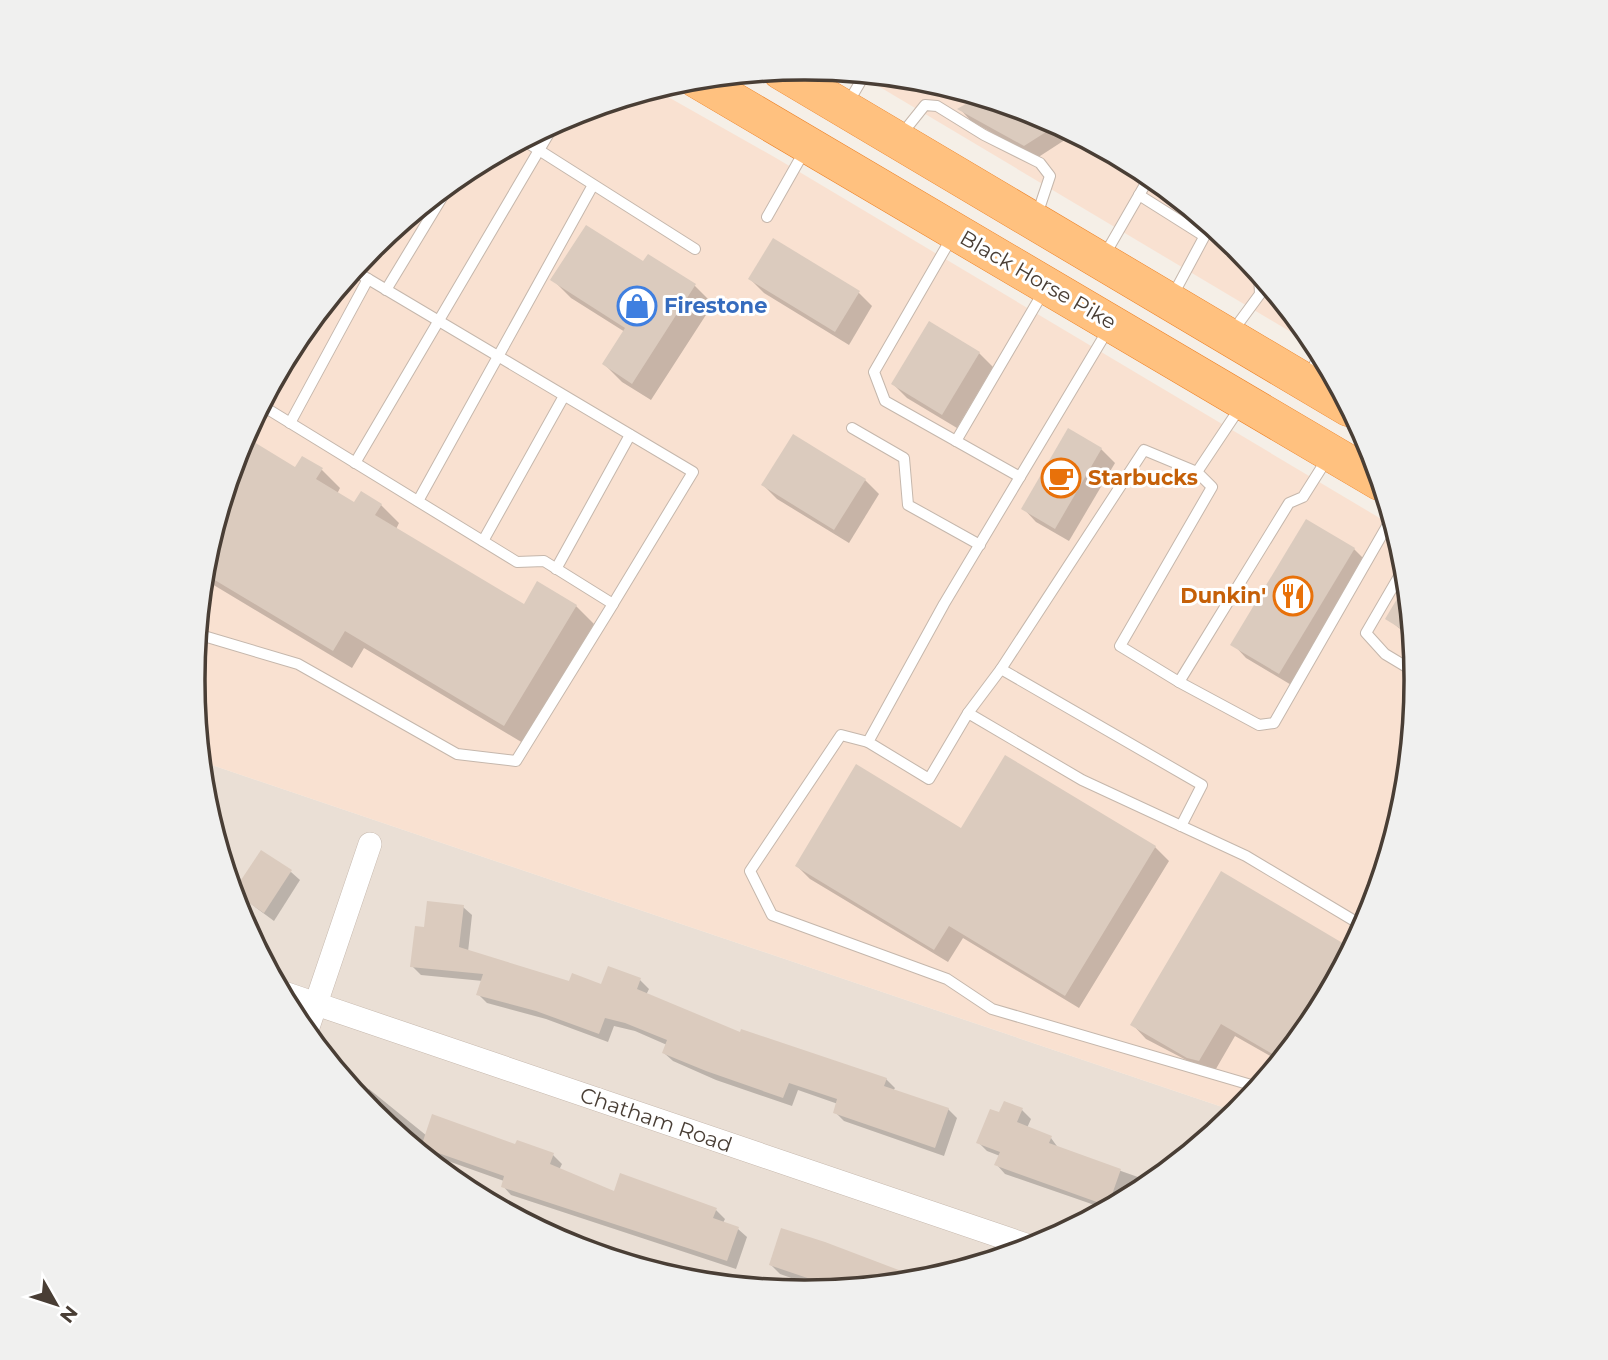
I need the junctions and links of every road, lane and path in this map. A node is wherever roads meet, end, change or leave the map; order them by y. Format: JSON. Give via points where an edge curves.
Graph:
{"nodes":[{"id":1,"x":797,"y":80,"type":"edge"},
{"id":2,"x":859,"y":84,"type":"edge"},
{"id":3,"x":712,"y":88,"type":"edge"},
{"id":4,"x":844,"y":108,"type":"junction"},
{"id":5,"x":545,"y":140,"type":"edge"},
{"id":6,"x":897,"y":140,"type":"junction"},
{"id":7,"x":808,"y":144,"type":"junction"},
{"id":8,"x":532,"y":146,"type":"edge"},
{"id":9,"x":538,"y":150,"type":"junction"},
{"id":10,"x":593,"y":185,"type":"junction"},
{"id":11,"x":1144,"y":187,"type":"edge"},
{"id":12,"x":1139,"y":195,"type":"junction"},
{"id":13,"x":437,"y":206,"type":"edge"},
{"id":14,"x":767,"y":217,"type":"dead end"},
{"id":15,"x":1034,"y":221,"type":"junction"},
{"id":16,"x":1192,"y":223,"type":"edge"},
{"id":17,"x":956,"y":231,"type":"junction"},
{"id":18,"x":1205,"y":235,"type":"edge"},
{"id":19,"x":695,"y":249,"type":"dead end"},
{"id":20,"x":1101,"y":261,"type":"junction"},
{"id":21,"x":362,"y":275,"type":"edge"},
{"id":22,"x":368,"y":279,"type":"junction"},
{"id":23,"x":1048,"y":285,"type":"junction"},
{"id":24,"x":386,"y":290,"type":"junction"},
{"id":25,"x":1260,"y":291,"type":"edge"},
{"id":26,"x":1170,"y":301,"type":"junction"},
{"id":27,"x":438,"y":321,"type":"junction"},
{"id":28,"x":1112,"y":323,"type":"junction"},
{"id":29,"x":1229,"y":336,"type":"junction"},
{"id":30,"x":498,"y":357,"type":"junction"},
{"id":31,"x":1313,"y":368,"type":"edge"},
{"id":32,"x":564,"y":396,"type":"junction"},
{"id":33,"x":1245,"y":401,"type":"junction"},
{"id":34,"x":269,"y":410,"type":"edge"},
{"id":35,"x":290,"y":423,"type":"junction"},
{"id":36,"x":852,"y":428,"type":"dead end"},
{"id":37,"x":630,"y":435,"type":"junction"},
{"id":38,"x":1351,"y":435,"type":"edge"},
{"id":39,"x":956,"y":441,"type":"junction"},
{"id":40,"x":1331,"y":453,"type":"junction"},
{"id":41,"x":355,"y":463,"type":"junction"},
{"id":42,"x":1197,"y":471,"type":"junction"},
{"id":43,"x":1367,"y":474,"type":"edge"},
{"id":44,"x":1020,"y":477,"type":"junction"},
{"id":45,"x":418,"y":501,"type":"junction"},
{"id":46,"x":1384,"y":531,"type":"edge"},
{"id":47,"x":484,"y":541,"type":"junction"},
{"id":48,"x":980,"y":545,"type":"junction"},
{"id":49,"x":556,"y":569,"type":"junction"},
{"id":50,"x":1395,"y":583,"type":"edge"},
{"id":51,"x":613,"y":604,"type":"junction"},
{"id":52,"x":206,"y":637,"type":"edge"},
{"id":53,"x":1403,"y":665,"type":"edge"},
{"id":54,"x":1001,"y":669,"type":"junction"},
{"id":55,"x":1179,"y":682,"type":"junction"},
{"id":56,"x":968,"y":713,"type":"junction"},
{"id":57,"x":869,"y":742,"type":"junction"},
{"id":58,"x":1181,"y":826,"type":"junction"},
{"id":59,"x":370,"y":844,"type":"dead end"},
{"id":60,"x":1353,"y":920,"type":"edge"},
{"id":61,"x":296,"y":997,"type":"edge"},
{"id":62,"x":316,"y":1004,"type":"junction"},
{"id":63,"x":311,"y":1020,"type":"edge"},
{"id":64,"x":1247,"y":1084,"type":"edge"},
{"id":65,"x":1015,"y":1241,"type":"edge"}],
"edges":[{"from":1,"to":4,"type":"highway"},
{"from":2,"to":4,"type":"lane"},
{"from":3,"to":7,"type":"highway","name":"Black Horse Pike"},
{"from":4,"to":6,"type":"highway"},
{"from":5,"to":9,"type":"lane"},
{"from":6,"to":15,"type":"highway"},
{"from":6,"to":15,"type":"lane","via":[[925,105],[937,106],[1040,163],[1050,176]]},
{"from":7,"to":14,"type":"lane"},
{"from":7,"to":17,"type":"highway","name":"Black Horse Pike"},
{"from":8,"to":9,"type":"lane"},
{"from":9,"to":10,"type":"lane"},
{"from":9,"to":27,"type":"lane"},
{"from":10,"to":19,"type":"lane"},
{"from":10,"to":30,"type":"lane"},
{"from":11,"to":12,"type":"lane"},
{"from":12,"to":16,"type":"lane"},
{"from":12,"to":20,"type":"lane"},
{"from":13,"to":24,"type":"lane"},
{"from":15,"to":20,"type":"highway"},
{"from":17,"to":23,"type":"highway","name":"Black Horse Pike"},
{"from":17,"to":39,"type":"lane","via":[[874,372],[885,401]]},
{"from":18,"to":26,"type":"lane"},
{"from":20,"to":26,"type":"highway"},
{"from":21,"to":22,"type":"lane"},
{"from":22,"to":24,"type":"lane"},
{"from":22,"to":35,"type":"lane"},
{"from":23,"to":28,"type":"highway","name":"Black Horse Pike"},
{"from":23,"to":39,"type":"lane"},
{"from":24,"to":27,"type":"lane"},
{"from":25,"to":29,"type":"lane"},
{"from":26,"to":29,"type":"highway"},
{"from":27,"to":30,"type":"lane"},
{"from":27,"to":41,"type":"lane"},
{"from":28,"to":33,"type":"highway","name":"Black Horse Pike"},
{"from":28,"to":44,"type":"lane"},
{"from":29,"to":31,"type":"highway"},
{"from":30,"to":32,"type":"lane"},
{"from":30,"to":45,"type":"lane"},
{"from":32,"to":37,"type":"lane"},
{"from":32,"to":47,"type":"lane"},
{"from":33,"to":38,"type":"highway","via":[[1274,392]]},
{"from":33,"to":40,"type":"highway","name":"Black Horse Pike"},
{"from":33,"to":42,"type":"lane"},
{"from":34,"to":35,"type":"lane"},
{"from":35,"to":41,"type":"lane"},
{"from":36,"to":48,"type":"lane","via":[[904,458],[908,505]]},
{"from":37,"to":49,"type":"lane"},
{"from":37,"to":51,"type":"lane","via":[[693,472]]},
{"from":39,"to":44,"type":"lane"},
{"from":40,"to":43,"type":"highway","name":"Black Horse Pike"},
{"from":40,"to":55,"type":"lane","via":[[1303,497],[1289,503]]},
{"from":41,"to":45,"type":"lane"},
{"from":42,"to":54,"type":"lane","via":[[1144,450]]},
{"from":42,"to":55,"type":"lane","via":[[1212,487],[1120,646]]},
{"from":44,"to":48,"type":"lane"},
{"from":45,"to":47,"type":"lane"},
{"from":46,"to":55,"type":"lane","via":[[1274,723],[1259,725]]},
{"from":47,"to":49,"type":"lane","via":[[517,562],[544,561]]},
{"from":48,"to":57,"type":"lane"},
{"from":49,"to":51,"type":"lane"},
{"from":50,"to":53,"type":"lane","via":[[1366,633],[1385,654]]},
{"from":51,"to":52,"type":"lane","via":[[516,761],[457,754],[298,664]]},
{"from":54,"to":56,"type":"lane"},
{"from":54,"to":58,"type":"lane","via":[[1202,785]]},
{"from":56,"to":57,"type":"lane","via":[[929,779]]},
{"from":56,"to":58,"type":"lane","via":[[1082,780]]},
{"from":57,"to":64,"type":"lane","via":[[841,736],[750,871],[772,915],[947,979],[992,1009]]},
{"from":58,"to":60,"type":"lane","via":[[1246,856]]},
{"from":59,"to":62,"type":"street"},
{"from":61,"to":62,"type":"street","name":"Chatham Road"},
{"from":62,"to":63,"type":"street"},
{"from":62,"to":65,"type":"street","name":"Chatham Road"}]}
